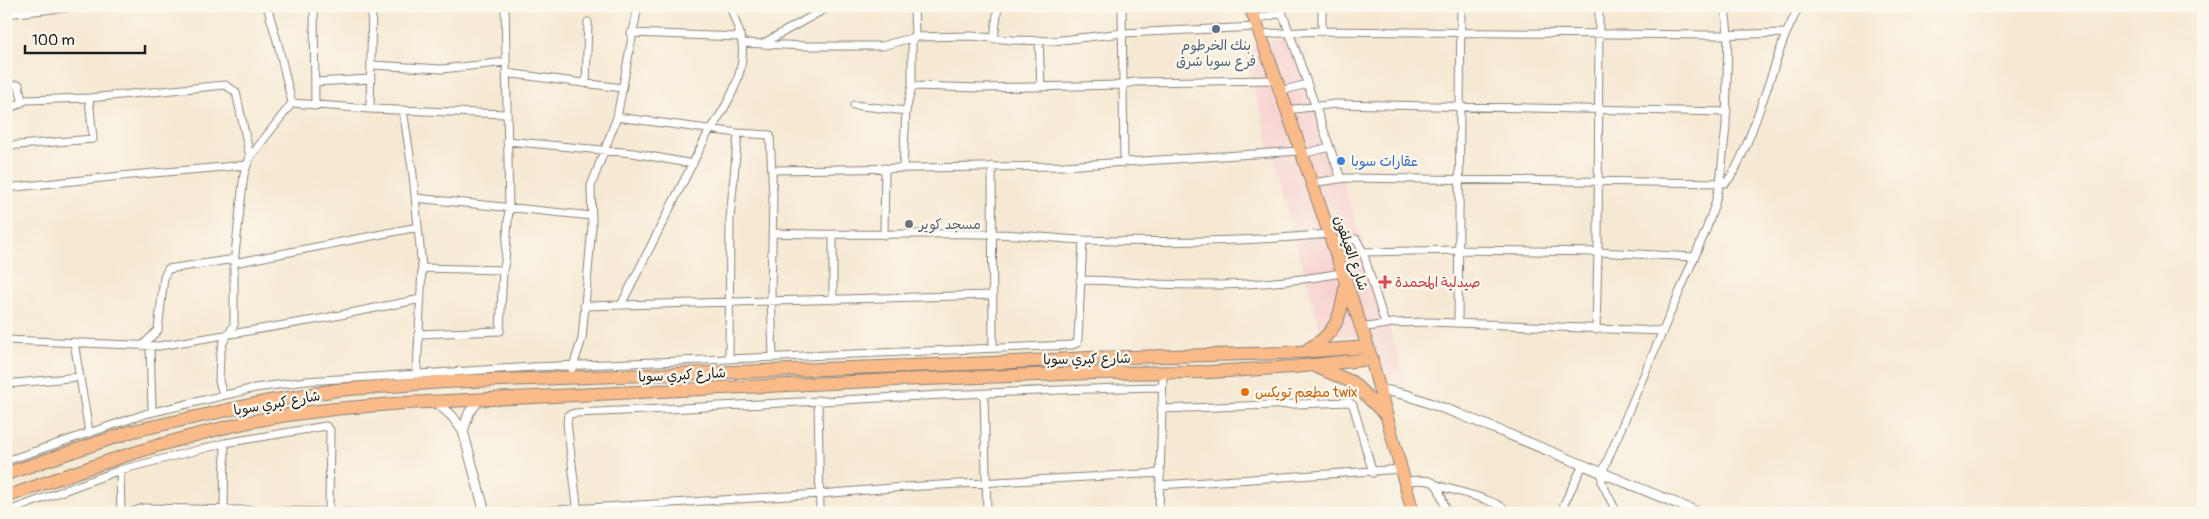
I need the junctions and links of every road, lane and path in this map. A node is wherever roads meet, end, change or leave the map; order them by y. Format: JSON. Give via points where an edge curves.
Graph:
{"nodes":[{"id":1,"x":82,"y":6,"type":"edge"},
{"id":2,"x":267,"y":6,"type":"edge"},
{"id":3,"x":314,"y":6,"type":"edge"},
{"id":4,"x":372,"y":6,"type":"edge"},
{"id":5,"x":505,"y":6,"type":"edge"},
{"id":6,"x":638,"y":6,"type":"edge"},
{"id":7,"x":730,"y":6,"type":"edge"},
{"id":8,"x":830,"y":6,"type":"edge"},
{"id":9,"x":914,"y":6,"type":"edge"},
{"id":10,"x":998,"y":6,"type":"edge"},
{"id":11,"x":1122,"y":6,"type":"edge"},
{"id":12,"x":1250,"y":6,"type":"edge"},
{"id":13,"x":1322,"y":6,"type":"edge"},
{"id":14,"x":1461,"y":6,"type":"edge"},
{"id":15,"x":1599,"y":6,"type":"edge"},
{"id":16,"x":1725,"y":6,"type":"edge"},
{"id":17,"x":1799,"y":6,"type":"edge"},
{"id":18,"x":1281,"y":10,"type":"edge"},
{"id":19,"x":6,"y":14,"type":"edge"},
{"id":20,"x":588,"y":22,"type":"dead end"},
{"id":21,"x":1257,"y":27,"type":"junction"},
{"id":22,"x":1322,"y":31,"type":"junction"},
{"id":23,"x":1289,"y":32,"type":"junction"},
{"id":24,"x":1461,"y":32,"type":"junction"},
{"id":25,"x":1123,"y":33,"type":"junction"},
{"id":26,"x":1786,"y":33,"type":"junction"},
{"id":27,"x":631,"y":34,"type":"junction"},
{"id":28,"x":1598,"y":34,"type":"junction"},
{"id":29,"x":1728,"y":34,"type":"junction"},
{"id":30,"x":913,"y":37,"type":"junction"},
{"id":31,"x":994,"y":39,"type":"junction"},
{"id":32,"x":741,"y":40,"type":"junction"},
{"id":33,"x":1039,"y":40,"type":"junction"},
{"id":34,"x":762,"y":44,"type":"junction"},
{"id":35,"x":506,"y":62,"type":"junction"},
{"id":36,"x":372,"y":65,"type":"junction"},
{"id":37,"x":506,"y":73,"type":"junction"},
{"id":38,"x":371,"y":79,"type":"junction"},
{"id":39,"x":315,"y":82,"type":"junction"},
{"id":40,"x":586,"y":83,"type":"junction"},
{"id":41,"x":1124,"y":84,"type":"junction"},
{"id":42,"x":1307,"y":84,"type":"junction"},
{"id":43,"x":6,"y":85,"type":"edge"},
{"id":44,"x":912,"y":86,"type":"junction"},
{"id":45,"x":1279,"y":86,"type":"junction"},
{"id":46,"x":1041,"y":87,"type":"junction"},
{"id":47,"x":622,"y":88,"type":"junction"},
{"id":48,"x":89,"y":98,"type":"junction"},
{"id":49,"x":22,"y":101,"type":"junction"},
{"id":50,"x":292,"y":103,"type":"junction"},
{"id":51,"x":854,"y":105,"type":"dead end"},
{"id":52,"x":1314,"y":105,"type":"junction"},
{"id":53,"x":6,"y":106,"type":"edge"},
{"id":54,"x":315,"y":106,"type":"junction"},
{"id":55,"x":1461,"y":107,"type":"junction"},
{"id":56,"x":1598,"y":108,"type":"junction"},
{"id":57,"x":370,"y":109,"type":"junction"},
{"id":58,"x":403,"y":110,"type":"junction"},
{"id":59,"x":1288,"y":110,"type":"junction"},
{"id":60,"x":906,"y":111,"type":"junction"},
{"id":61,"x":1727,"y":112,"type":"junction"},
{"id":62,"x":506,"y":114,"type":"junction"},
{"id":63,"x":617,"y":117,"type":"junction"},
{"id":64,"x":712,"y":129,"type":"junction"},
{"id":65,"x":738,"y":134,"type":"junction"},
{"id":66,"x":507,"y":141,"type":"junction"},
{"id":67,"x":6,"y":146,"type":"edge"},
{"id":68,"x":1330,"y":147,"type":"junction"},
{"id":69,"x":606,"y":150,"type":"junction"},
{"id":70,"x":1301,"y":152,"type":"junction"},
{"id":71,"x":250,"y":157,"type":"junction"},
{"id":72,"x":1124,"y":163,"type":"junction"},
{"id":73,"x":693,"y":164,"type":"junction"},
{"id":74,"x":247,"y":165,"type":"junction"},
{"id":75,"x":992,"y":166,"type":"junction"},
{"id":76,"x":884,"y":168,"type":"junction"},
{"id":77,"x":903,"y":168,"type":"junction"},
{"id":78,"x":772,"y":170,"type":"junction"},
{"id":79,"x":1341,"y":179,"type":"junction"},
{"id":80,"x":1460,"y":179,"type":"junction"},
{"id":81,"x":1598,"y":181,"type":"junction"},
{"id":82,"x":1720,"y":183,"type":"junction"},
{"id":83,"x":1312,"y":184,"type":"junction"},
{"id":84,"x":6,"y":188,"type":"edge"},
{"id":85,"x":415,"y":198,"type":"junction"},
{"id":86,"x":509,"y":208,"type":"junction"},
{"id":87,"x":592,"y":216,"type":"junction"},
{"id":88,"x":418,"y":228,"type":"junction"},
{"id":89,"x":773,"y":233,"type":"junction"},
{"id":90,"x":993,"y":234,"type":"junction"},
{"id":91,"x":833,"y":235,"type":"junction"},
{"id":92,"x":884,"y":235,"type":"junction"},
{"id":93,"x":1330,"y":238,"type":"junction"},
{"id":94,"x":1082,"y":240,"type":"junction"},
{"id":95,"x":1460,"y":250,"type":"junction"},
{"id":96,"x":1363,"y":252,"type":"junction"},
{"id":97,"x":1598,"y":252,"type":"junction"},
{"id":98,"x":1694,"y":257,"type":"junction"},
{"id":99,"x":234,"y":261,"type":"junction"},
{"id":100,"x":422,"y":268,"type":"junction"},
{"id":101,"x":503,"y":270,"type":"junction"},
{"id":102,"x":1341,"y":273,"type":"junction"},
{"id":103,"x":1080,"y":280,"type":"junction"},
{"id":104,"x":1346,"y":286,"type":"junction"},
{"id":105,"x":993,"y":295,"type":"junction"},
{"id":106,"x":421,"y":299,"type":"junction"},
{"id":107,"x":833,"y":300,"type":"junction"},
{"id":108,"x":771,"y":302,"type":"junction"},
{"id":109,"x":731,"y":303,"type":"junction"},
{"id":110,"x":622,"y":305,"type":"junction"},
{"id":111,"x":584,"y":306,"type":"junction"},
{"id":112,"x":1458,"y":323,"type":"junction"},
{"id":113,"x":1385,"y":324,"type":"junction"},
{"id":114,"x":1361,"y":328,"type":"junction"},
{"id":115,"x":1596,"y":330,"type":"junction"},
{"id":116,"x":1662,"y":331,"type":"junction"},
{"id":117,"x":231,"y":334,"type":"junction"},
{"id":118,"x":418,"y":334,"type":"junction"},
{"id":119,"x":6,"y":340,"type":"edge"},
{"id":120,"x":74,"y":342,"type":"junction"},
{"id":121,"x":146,"y":346,"type":"junction"},
{"id":122,"x":993,"y":348,"type":"junction"},
{"id":123,"x":1304,"y":352,"type":"junction"},
{"id":124,"x":1370,"y":353,"type":"junction"},
{"id":125,"x":773,"y":358,"type":"junction"},
{"id":126,"x":1089,"y":358,"type":"junction"},
{"id":127,"x":729,"y":359,"type":"junction"},
{"id":128,"x":1312,"y":365,"type":"junction"},
{"id":129,"x":570,"y":372,"type":"junction"},
{"id":130,"x":416,"y":373,"type":"junction"},
{"id":131,"x":1091,"y":373,"type":"junction"},
{"id":132,"x":1163,"y":373,"type":"junction"},
{"id":133,"x":79,"y":377,"type":"junction"},
{"id":134,"x":6,"y":384,"type":"edge"},
{"id":135,"x":1162,"y":387,"type":"junction"},
{"id":136,"x":1379,"y":389,"type":"junction"},
{"id":137,"x":222,"y":393,"type":"junction"},
{"id":138,"x":984,"y":394,"type":"junction"},
{"id":139,"x":479,"y":400,"type":"junction"},
{"id":140,"x":818,"y":400,"type":"junction"},
{"id":141,"x":436,"y":402,"type":"junction"},
{"id":142,"x":152,"y":408,"type":"junction"},
{"id":143,"x":1161,"y":410,"type":"junction"},
{"id":144,"x":215,"y":412,"type":"junction"},
{"id":145,"x":1385,"y":414,"type":"junction"},
{"id":146,"x":88,"y":429,"type":"junction"},
{"id":147,"x":218,"y":429,"type":"junction"},
{"id":148,"x":463,"y":431,"type":"junction"},
{"id":149,"x":225,"y":443,"type":"junction"},
{"id":150,"x":6,"y":461,"type":"edge"},
{"id":151,"x":1583,"y":465,"type":"junction"},
{"id":152,"x":120,"y":470,"type":"junction"},
{"id":153,"x":1373,"y":472,"type":"junction"},
{"id":154,"x":1161,"y":473,"type":"junction"},
{"id":155,"x":1602,"y":473,"type":"junction"},
{"id":156,"x":6,"y":474,"type":"edge"},
{"id":157,"x":1404,"y":475,"type":"junction"},
{"id":158,"x":985,"y":483,"type":"junction"},
{"id":159,"x":1160,"y":485,"type":"junction"},
{"id":160,"x":1437,"y":485,"type":"junction"},
{"id":161,"x":820,"y":494,"type":"junction"},
{"id":162,"x":6,"y":497,"type":"edge"},
{"id":163,"x":224,"y":509,"type":"junction"},
{"id":164,"x":329,"y":511,"type":"junction"},
{"id":165,"x":578,"y":511,"type":"edge"},
{"id":166,"x":6,"y":512,"type":"edge"},
{"id":167,"x":121,"y":513,"type":"edge"},
{"id":168,"x":130,"y":513,"type":"edge"},
{"id":169,"x":377,"y":513,"type":"edge"},
{"id":170,"x":485,"y":513,"type":"edge"},
{"id":171,"x":507,"y":513,"type":"edge"},
{"id":172,"x":820,"y":513,"type":"edge"},
{"id":173,"x":986,"y":513,"type":"edge"},
{"id":174,"x":1159,"y":513,"type":"edge"},
{"id":175,"x":1413,"y":513,"type":"edge"},
{"id":176,"x":1447,"y":513,"type":"edge"},
{"id":177,"x":1508,"y":513,"type":"edge"},
{"id":178,"x":1563,"y":513,"type":"edge"},
{"id":179,"x":1617,"y":513,"type":"edge"},
{"id":180,"x":1700,"y":513,"type":"edge"}],
"edges":[{"from":1,"to":19,"type":"street"},
{"from":2,"to":50,"type":"street"},
{"from":3,"to":39,"type":"street"},
{"from":4,"to":36,"type":"street"},
{"from":5,"to":35,"type":"street"},
{"from":6,"to":27,"type":"street"},
{"from":7,"to":32,"type":"street"},
{"from":8,"to":34,"type":"street"},
{"from":9,"to":30,"type":"street"},
{"from":10,"to":31,"type":"street"},
{"from":11,"to":25,"type":"street"},
{"from":12,"to":21,"type":"highway","name":"شارع العيلفون"},
{"from":13,"to":22,"type":"street"},
{"from":14,"to":24,"type":"street"},
{"from":15,"to":28,"type":"street"},
{"from":16,"to":29,"type":"street"},
{"from":17,"to":26,"type":"street"},
{"from":18,"to":21,"type":"street"},
{"from":18,"to":23,"type":"street"},
{"from":20,"to":40,"type":"street"},
{"from":21,"to":23,"type":"street"},
{"from":21,"to":25,"type":"street"},
{"from":21,"to":45,"type":"highway","name":"شارع العيلفون"},
{"from":22,"to":23,"type":"street"},
{"from":22,"to":24,"type":"street"},
{"from":23,"to":42,"type":"street"},
{"from":24,"to":28,"type":"street"},
{"from":24,"to":55,"type":"street"},
{"from":25,"to":33,"type":"street"},
{"from":25,"to":41,"type":"street"},
{"from":26,"to":29,"type":"street"},
{"from":26,"to":82,"type":"street","via":[[1732,176],[1725,183]]},
{"from":27,"to":32,"type":"street"},
{"from":27,"to":47,"type":"street"},
{"from":28,"to":29,"type":"street"},
{"from":28,"to":56,"type":"street"},
{"from":29,"to":61,"type":"street"},
{"from":30,"to":31,"type":"street"},
{"from":30,"to":34,"type":"street","via":[[882,46]]},
{"from":30,"to":44,"type":"street"},
{"from":31,"to":33,"type":"street"},
{"from":32,"to":34,"type":"street"},
{"from":32,"to":64,"type":"street","via":[[741,69]]},
{"from":33,"to":46,"type":"street"},
{"from":35,"to":36,"type":"street","via":[[442,69]]},
{"from":35,"to":37,"type":"street"},
{"from":36,"to":38,"type":"street"},
{"from":37,"to":40,"type":"street"},
{"from":37,"to":62,"type":"street"},
{"from":38,"to":39,"type":"street"},
{"from":38,"to":57,"type":"street"},
{"from":39,"to":54,"type":"street"},
{"from":40,"to":47,"type":"street"},
{"from":41,"to":45,"type":"street"},
{"from":41,"to":46,"type":"street"},
{"from":41,"to":72,"type":"street"},
{"from":42,"to":45,"type":"street"},
{"from":42,"to":52,"type":"street"},
{"from":43,"to":49,"type":"street","via":[[19,85]]},
{"from":44,"to":46,"type":"street"},
{"from":44,"to":60,"type":"street"},
{"from":45,"to":59,"type":"highway","name":"شارع العيلفون"},
{"from":47,"to":63,"type":"street"},
{"from":48,"to":49,"type":"street"},
{"from":48,"to":67,"type":"street","via":[[93,140]]},
{"from":48,"to":71,"type":"street","via":[[229,86],[236,92]]},
{"from":49,"to":53,"type":"street","via":[[15,106]]},
{"from":50,"to":54,"type":"street"},
{"from":50,"to":71,"type":"street"},
{"from":51,"to":60,"type":"street"},
{"from":52,"to":55,"type":"street"},
{"from":52,"to":59,"type":"street"},
{"from":52,"to":68,"type":"street"},
{"from":54,"to":57,"type":"street"},
{"from":55,"to":56,"type":"street"},
{"from":55,"to":80,"type":"street"},
{"from":56,"to":61,"type":"street"},
{"from":56,"to":81,"type":"street"},
{"from":57,"to":58,"type":"street"},
{"from":58,"to":62,"type":"street"},
{"from":58,"to":85,"type":"street"},
{"from":59,"to":70,"type":"highway","name":"شارع العيلفون"},
{"from":60,"to":77,"type":"street"},
{"from":61,"to":82,"type":"street"},
{"from":62,"to":66,"type":"street"},
{"from":63,"to":64,"type":"street"},
{"from":63,"to":69,"type":"street"},
{"from":64,"to":65,"type":"street"},
{"from":64,"to":73,"type":"street"},
{"from":65,"to":78,"type":"street","via":[[770,135]]},
{"from":65,"to":109,"type":"street","via":[[730,219]]},
{"from":66,"to":69,"type":"street"},
{"from":66,"to":86,"type":"street"},
{"from":68,"to":70,"type":"street"},
{"from":68,"to":79,"type":"street"},
{"from":69,"to":73,"type":"street"},
{"from":69,"to":87,"type":"street","via":[[592,182]]},
{"from":70,"to":72,"type":"street"},
{"from":70,"to":83,"type":"highway","name":"شارع العيلفون"},
{"from":71,"to":74,"type":"street"},
{"from":72,"to":75,"type":"street"},
{"from":73,"to":110,"type":"street"},
{"from":74,"to":84,"type":"street"},
{"from":74,"to":99,"type":"street"},
{"from":75,"to":77,"type":"street"},
{"from":75,"to":90,"type":"street"},
{"from":76,"to":77,"type":"street"},
{"from":76,"to":78,"type":"street"},
{"from":76,"to":92,"type":"street"},
{"from":78,"to":89,"type":"street"},
{"from":79,"to":80,"type":"street"},
{"from":79,"to":83,"type":"street"},
{"from":80,"to":81,"type":"street"},
{"from":80,"to":95,"type":"street"},
{"from":81,"to":82,"type":"street"},
{"from":81,"to":97,"type":"street"},
{"from":82,"to":98,"type":"street"},
{"from":83,"to":93,"type":"highway","name":"شارع العيلفون"},
{"from":85,"to":86,"type":"street"},
{"from":85,"to":88,"type":"street"},
{"from":86,"to":87,"type":"street"},
{"from":86,"to":101,"type":"street"},
{"from":87,"to":111,"type":"street"},
{"from":88,"to":99,"type":"street"},
{"from":88,"to":100,"type":"street"},
{"from":89,"to":91,"type":"street"},
{"from":89,"to":108,"type":"street"},
{"from":90,"to":92,"type":"street"},
{"from":90,"to":94,"type":"street"},
{"from":90,"to":105,"type":"street"},
{"from":91,"to":92,"type":"street"},
{"from":91,"to":107,"type":"street"},
{"from":93,"to":94,"type":"street"},
{"from":93,"to":96,"type":"street","via":[[1356,239]]},
{"from":93,"to":102,"type":"highway","name":"شارع العيلفون"},
{"from":94,"to":103,"type":"street"},
{"from":95,"to":96,"type":"street"},
{"from":95,"to":97,"type":"street"},
{"from":95,"to":112,"type":"street"},
{"from":96,"to":113,"type":"street"},
{"from":97,"to":98,"type":"street"},
{"from":97,"to":115,"type":"street"},
{"from":98,"to":116,"type":"street"},
{"from":99,"to":117,"type":"street","via":[[234,325]]},
{"from":99,"to":121,"type":"street","via":[[168,269],[164,277],[158,330]]},
{"from":100,"to":101,"type":"street"},
{"from":100,"to":106,"type":"street"},
{"from":101,"to":118,"type":"street","via":[[500,332]]},
{"from":102,"to":103,"type":"street","via":[[1244,283],[1158,284]]},
{"from":102,"to":104,"type":"highway","name":"شارع العيلفون"},
{"from":103,"to":122,"type":"street","via":[[1077,343]]},
{"from":104,"to":114,"type":"highway","name":"شارع العيلفون"},
{"from":104,"to":123,"type":"highway","via":[[1340,314],[1330,333],[1322,342]]},
{"from":105,"to":107,"type":"street"},
{"from":105,"to":122,"type":"street"},
{"from":106,"to":117,"type":"street"},
{"from":106,"to":118,"type":"street"},
{"from":107,"to":108,"type":"street"},
{"from":108,"to":109,"type":"street"},
{"from":108,"to":125,"type":"street"},
{"from":109,"to":110,"type":"street"},
{"from":109,"to":127,"type":"street"},
{"from":110,"to":111,"type":"street"},
{"from":111,"to":129,"type":"street","via":[[582,340]]},
{"from":112,"to":113,"type":"street"},
{"from":112,"to":115,"type":"street"},
{"from":113,"to":114,"type":"street"},
{"from":114,"to":124,"type":"highway","name":"شارع العيلفون"},
{"from":115,"to":116,"type":"street"},
{"from":116,"to":155,"type":"street"},
{"from":117,"to":121,"type":"street"},
{"from":117,"to":137,"type":"street","via":[[221,348]]},
{"from":118,"to":130,"type":"street"},
{"from":119,"to":120,"type":"street"},
{"from":120,"to":121,"type":"street"},
{"from":120,"to":133,"type":"street"},
{"from":121,"to":142,"type":"street"},
{"from":122,"to":125,"type":"street"},
{"from":123,"to":124,"type":"highway","name":"شارع كبري سوبا"},
{"from":123,"to":126,"type":"highway","name":"شارع كبري سوبا"},
{"from":124,"to":128,"type":"highway","name":"شارع كبري سوبا"},
{"from":124,"to":136,"type":"highway","name":"شارع العيلفون"},
{"from":125,"to":127,"type":"street"},
{"from":126,"to":129,"type":"highway","name":"شارع كبري سوبا"},
{"from":126,"to":131,"type":"highway"},
{"from":127,"to":129,"type":"street"},
{"from":128,"to":132,"type":"highway","name":"شارع كبري سوبا"},
{"from":128,"to":145,"type":"highway","via":[[1352,382]]},
{"from":129,"to":130,"type":"street"},
{"from":129,"to":144,"type":"highway","name":"شارع كبري سوبا","via":[[337,390]]},
{"from":130,"to":137,"type":"street","via":[[297,382]]},
{"from":131,"to":132,"type":"highway","name":"شارع كبري سوبا"},
{"from":131,"to":139,"type":"highway","name":"شارع كبري سوبا"},
{"from":132,"to":135,"type":"street"},
{"from":133,"to":134,"type":"street"},
{"from":133,"to":146,"type":"street"},
{"from":135,"to":138,"type":"street"},
{"from":135,"to":143,"type":"street"},
{"from":136,"to":145,"type":"highway","name":"شارع العيلفون"},
{"from":136,"to":151,"type":"street","via":[[1407,395],[1459,414]]},
{"from":137,"to":142,"type":"street"},
{"from":137,"to":146,"type":"street"},
{"from":138,"to":140,"type":"street"},
{"from":138,"to":158,"type":"street"},
{"from":139,"to":141,"type":"highway","name":"شارع كبري سوبا"},
{"from":139,"to":148,"type":"street","via":[[468,413]]},
{"from":140,"to":161,"type":"street"},
{"from":140,"to":165,"type":"street","via":[[568,415],[566,423]]},
{"from":141,"to":147,"type":"highway","name":"شارع كبري سوبا","via":[[312,411]]},
{"from":141,"to":148,"type":"street"},
{"from":142,"to":146,"type":"street"},
{"from":143,"to":153,"type":"street","via":[[1349,402],[1353,405]]},
{"from":143,"to":154,"type":"street"},
{"from":144,"to":147,"type":"highway"},
{"from":144,"to":156,"type":"highway","name":"شارع كبري سوبا","via":[[133,431]]},
{"from":145,"to":157,"type":"highway","name":"شارع العيلفون"},
{"from":146,"to":150,"type":"street"},
{"from":147,"to":162,"type":"highway","name":"شارع كبري سوبا","via":[[125,455]]},
{"from":148,"to":170,"type":"street"},
{"from":149,"to":152,"type":"street"},
{"from":149,"to":163,"type":"street"},
{"from":149,"to":164,"type":"street","via":[[328,426]]},
{"from":151,"to":155,"type":"street"},
{"from":151,"to":178,"type":"street","via":[[1564,504]]},
{"from":152,"to":166,"type":"street"},
{"from":152,"to":167,"type":"street"},
{"from":153,"to":157,"type":"street"},
{"from":153,"to":159,"type":"street"},
{"from":154,"to":158,"type":"street"},
{"from":154,"to":159,"type":"street"},
{"from":155,"to":179,"type":"street","via":[[1602,484]]},
{"from":155,"to":180,"type":"street"},
{"from":157,"to":160,"type":"street","via":[[1433,481]]},
{"from":157,"to":175,"type":"highway","name":"شارع العيلفون"},
{"from":158,"to":161,"type":"street"},
{"from":158,"to":173,"type":"street"},
{"from":159,"to":174,"type":"street"},
{"from":160,"to":176,"type":"street"},
{"from":160,"to":177,"type":"street","via":[[1494,502]]},
{"from":161,"to":165,"type":"street"},
{"from":161,"to":172,"type":"street"},
{"from":163,"to":164,"type":"street"},
{"from":163,"to":168,"type":"street","via":[[143,508]]},
{"from":164,"to":169,"type":"street"},
{"from":165,"to":171,"type":"street"}]}
